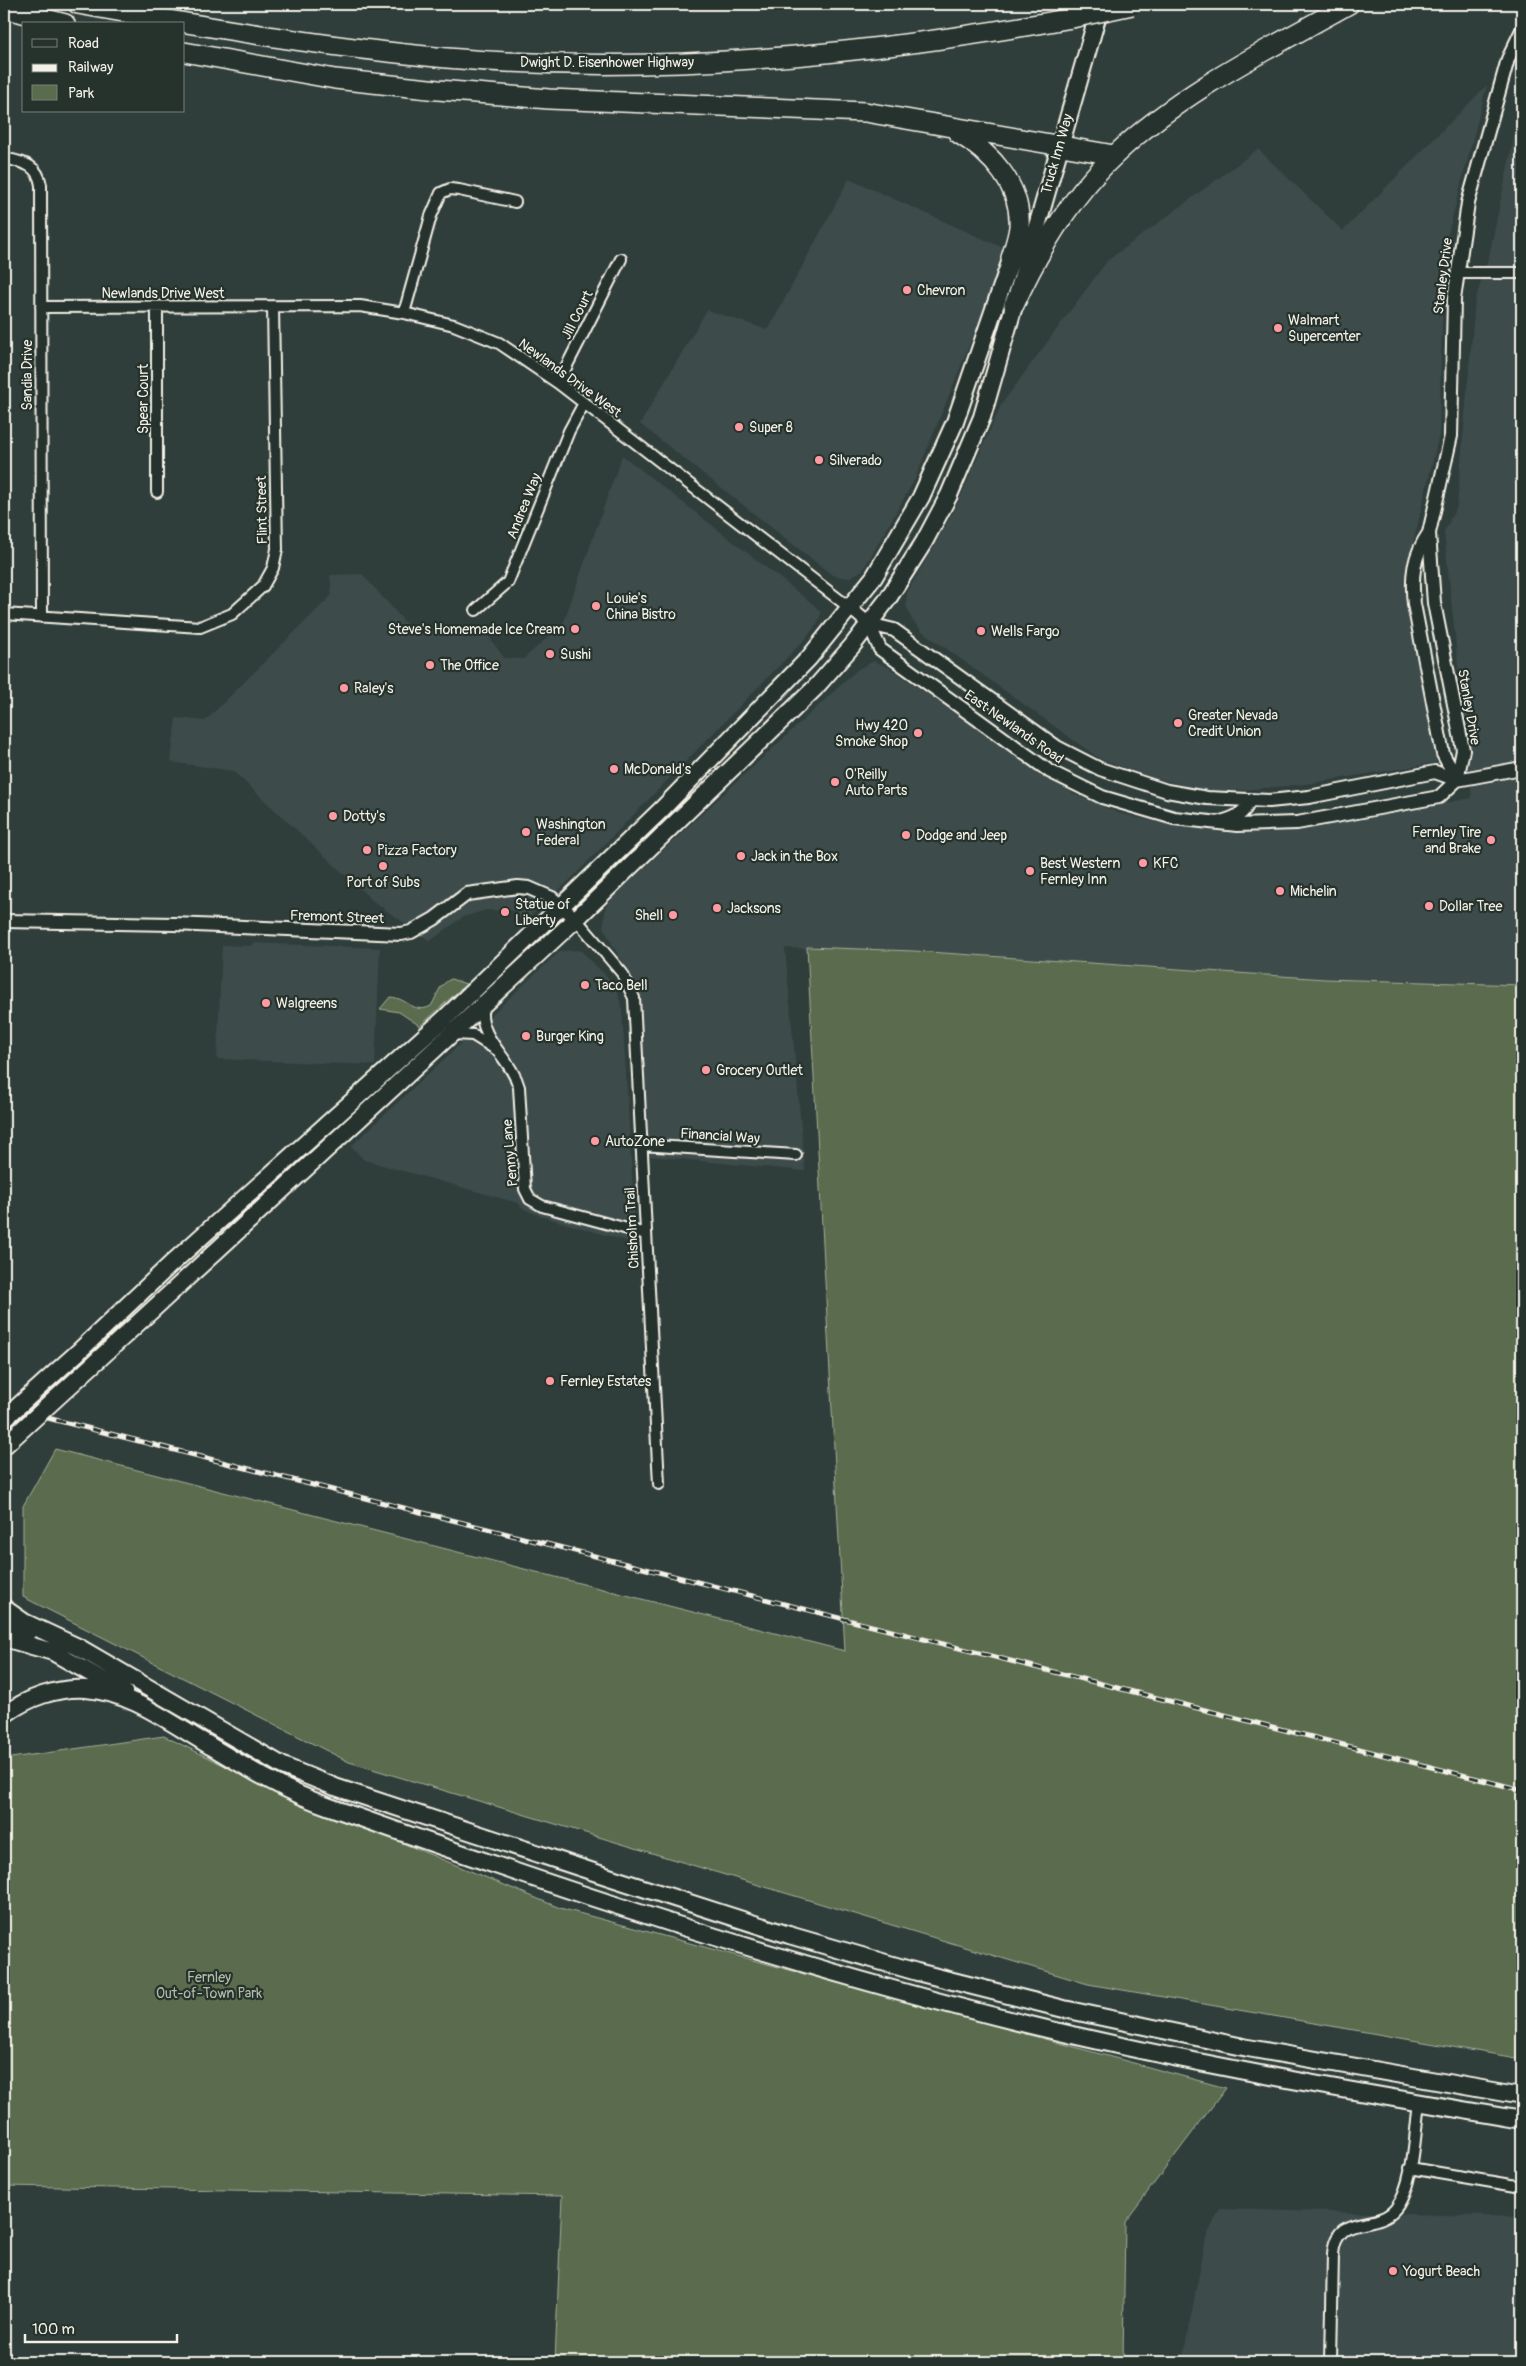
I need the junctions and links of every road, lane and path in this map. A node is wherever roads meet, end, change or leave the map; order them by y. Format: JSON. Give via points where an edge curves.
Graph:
{"nodes":[{"id":1,"x":78,"y":4,"type":"edge"},
{"id":2,"x":1102,"y":4,"type":"edge"},
{"id":3,"x":1134,"y":4,"type":"edge"},
{"id":4,"x":1349,"y":4,"type":"edge"},
{"id":5,"x":4,"y":8,"type":"edge"},
{"id":6,"x":57,"y":22,"type":"edge"},
{"id":7,"x":185,"y":22,"type":"edge"},
{"id":8,"x":185,"y":22,"type":"edge"},
{"id":9,"x":1522,"y":30,"type":"edge"},
{"id":10,"x":185,"y":52,"type":"edge"},
{"id":11,"x":949,"y":127,"type":"junction"},
{"id":12,"x":1058,"y":147,"type":"junction"},
{"id":13,"x":1114,"y":156,"type":"junction"},
{"id":14,"x":4,"y":158,"type":"edge"},
{"id":15,"x":514,"y":202,"type":"dead end"},
{"id":16,"x":1011,"y":258,"type":"junction"},
{"id":17,"x":621,"y":259,"type":"dead end"},
{"id":18,"x":1457,"y":273,"type":"junction"},
{"id":19,"x":1522,"y":273,"type":"edge"},
{"id":20,"x":1014,"y":305,"type":"junction"},
{"id":21,"x":41,"y":307,"type":"junction"},
{"id":22,"x":157,"y":307,"type":"junction"},
{"id":23,"x":273,"y":307,"type":"junction"},
{"id":24,"x":404,"y":313,"type":"junction"},
{"id":25,"x":558,"y":383,"type":"junction"},
{"id":26,"x":584,"y":403,"type":"junction"},
{"id":27,"x":157,"y":492,"type":"dead end"},
{"id":28,"x":1429,"y":532,"type":"junction"},
{"id":29,"x":850,"y":608,"type":"junction"},
{"id":30,"x":476,"y":610,"type":"dead end"},
{"id":31,"x":4,"y":614,"type":"edge"},
{"id":32,"x":42,"y":617,"type":"junction"},
{"id":33,"x":870,"y":624,"type":"junction"},
{"id":34,"x":1522,"y":768,"type":"edge"},
{"id":35,"x":1457,"y":780,"type":"junction"},
{"id":36,"x":1249,"y":801,"type":"junction"},
{"id":37,"x":1214,"y":824,"type":"junction"},
{"id":38,"x":563,"y":905,"type":"junction"},
{"id":39,"x":576,"y":919,"type":"junction"},
{"id":40,"x":4,"y":921,"type":"edge"},
{"id":41,"x":622,"y":973,"type":"joint"},
{"id":42,"x":482,"y":1008,"type":"junction"},
{"id":43,"x":454,"y":1034,"type":"junction"},
{"id":44,"x":497,"y":1050,"type":"junction"},
{"id":45,"x":641,"y":1145,"type":"junction"},
{"id":46,"x":796,"y":1155,"type":"dead end"},
{"id":47,"x":646,"y":1234,"type":"junction"},
{"id":48,"x":4,"y":1419,"type":"edge"},
{"id":49,"x":4,"y":1446,"type":"edge"},
{"id":50,"x":659,"y":1484,"type":"dead end"},
{"id":51,"x":4,"y":1608,"type":"edge"},
{"id":52,"x":4,"y":1625,"type":"edge"},
{"id":53,"x":44,"y":1632,"type":"junction"},
{"id":54,"x":4,"y":1638,"type":"edge"},
{"id":55,"x":138,"y":1703,"type":"junction"},
{"id":56,"x":4,"y":1715,"type":"edge"},
{"id":57,"x":365,"y":1820,"type":"junction"},
{"id":58,"x":470,"y":1830,"type":"junction"},
{"id":59,"x":799,"y":1938,"type":"junction"},
{"id":60,"x":950,"y":1980,"type":"junction"},
{"id":61,"x":885,"y":1986,"type":"junction"},
{"id":62,"x":1522,"y":2096,"type":"edge"},
{"id":63,"x":1419,"y":2102,"type":"junction"},
{"id":64,"x":1522,"y":2120,"type":"edge"},
{"id":65,"x":1410,"y":2168,"type":"junction"},
{"id":66,"x":1522,"y":2187,"type":"edge"},
{"id":67,"x":1330,"y":2362,"type":"edge"}],
"edges":[{"from":1,"to":7,"type":"highway","name":"Dwight D. Eisenhower Highway","bridge":true},
{"from":2,"to":12,"type":"highway","name":"Truck Inn Way"},
{"from":3,"to":8,"type":"highway","name":"Dwight D. Eisenhower Highway","bridge":true,"via":[[933,42],[750,60],[608,63],[448,58]]},
{"from":4,"to":13,"type":"highway","via":[[1198,91],[1148,126]]},
{"from":5,"to":6,"type":"highway"},
{"from":9,"to":18,"type":"street","name":"Stanley Drive","via":[[1508,59],[1468,203]]},
{"from":10,"to":11,"type":"highway","via":[[382,85],[567,100],[865,112]]},
{"from":11,"to":12,"type":"highway"},
{"from":11,"to":16,"type":"highway","via":[[978,145],[997,164],[1010,185],[1019,227]]},
{"from":12,"to":13,"type":"highway"},
{"from":12,"to":16,"type":"highway"},
{"from":12,"to":20,"type":"highway","name":"Truck Inn Way"},
{"from":13,"to":20,"type":"highway","via":[[1057,224],[1035,260]]},
{"from":14,"to":21,"type":"street","name":"Sandia Drive","via":[[32,166],[40,178]]},
{"from":15,"to":24,"type":"street","via":[[459,190],[441,193],[431,216]]},
{"from":16,"to":29,"type":"highway","via":[[966,392],[938,462],[891,551]]},
{"from":17,"to":25,"type":"street","name":"Jill Court"},
{"from":18,"to":19,"type":"street"},
{"from":18,"to":28,"type":"street","name":"Stanley Drive","via":[[1452,334],[1451,436]]},
{"from":20,"to":33,"type":"highway","name":"Truck Inn Way","via":[[993,382],[962,468],[924,542]]},
{"from":21,"to":22,"type":"street","name":"Newlands Drive West"},
{"from":21,"to":32,"type":"street","name":"Sandia Drive"},
{"from":22,"to":23,"type":"street","name":"Newlands Drive West"},
{"from":22,"to":27,"type":"street","name":"Spear Court"},
{"from":23,"to":24,"type":"street","name":"Newlands Drive West","via":[[360,306]]},
{"from":23,"to":32,"type":"street","name":"Flint Street","via":[[277,549],[273,568],[263,586],[232,614],[200,627]]},
{"from":24,"to":25,"type":"street","name":"Newlands Drive West","via":[[454,325],[499,344]]},
{"from":25,"to":26,"type":"street","name":"Newlands Drive West"},
{"from":26,"to":29,"type":"street","name":"Newlands Drive West"},
{"from":26,"to":30,"type":"street","name":"Andrea Way","via":[[569,431],[508,582]]},
{"from":28,"to":35,"type":"street","name":"Stanley Drive","via":[[1434,603],[1463,750]]},
{"from":28,"to":35,"type":"street","name":"Stanley Drive","via":[[1418,548],[1415,562],[1414,604],[1443,754]]},
{"from":29,"to":33,"type":"street","name":"East Newlands Road"},
{"from":29,"to":38,"type":"highway","via":[[786,683]]},
{"from":31,"to":32,"type":"street","name":"Flint Street"},
{"from":33,"to":36,"type":"street","name":"East Newlands Road","via":[[894,630],[1057,747],[1100,769],[1167,791]]},
{"from":33,"to":37,"type":"street","name":"East Newlands Road","via":[[880,649],[1049,771],[1127,806]]},
{"from":33,"to":39,"type":"highway","name":"Truck Inn Way","via":[[815,688]]},
{"from":34,"to":35,"type":"street","name":"East Newlands Road"},
{"from":35,"to":36,"type":"street","name":"East Newlands Road","via":[[1435,772],[1308,797]]},
{"from":35,"to":37,"type":"street","name":"East Newlands Road","via":[[1439,797],[1326,819],[1277,825]]},
{"from":36,"to":37,"type":"street","via":[[1244,812],[1235,818]]},
{"from":38,"to":39,"type":"street","name":"Fremont Street"},
{"from":38,"to":40,"type":"street","name":"Fremont Street","via":[[529,888],[467,894],[434,919],[401,934],[174,924]]},
{"from":38,"to":48,"type":"highway","bridge":true,"via":[[418,1043]]},
{"from":39,"to":41,"type":"street","name":"Fremont Street"},
{"from":39,"to":42,"type":"highway","name":"Truck Inn Way"},
{"from":41,"to":45,"type":"street","name":"Chisholm Trail","via":[[634,998]]},
{"from":42,"to":43,"type":"highway","name":"Truck Inn Way"},
{"from":42,"to":44,"type":"street","name":"Penny Lane","via":[[482,1026]]},
{"from":43,"to":44,"type":"street","name":"Penny Lane","via":[[473,1035]]},
{"from":43,"to":49,"type":"highway","name":"Truck Inn Way","bridge":true},
{"from":44,"to":47,"type":"street","name":"Penny Lane","via":[[515,1074],[519,1087],[525,1189],[530,1199],[542,1206]]},
{"from":45,"to":46,"type":"street","name":"Financial Way"},
{"from":45,"to":47,"type":"street","name":"Chisholm Trail"},
{"from":47,"to":50,"type":"street","name":"Chisholm Trail"},
{"from":51,"to":53,"type":"highway"},
{"from":52,"to":53,"type":"highway"},
{"from":53,"to":58,"type":"highway","via":[[78,1647],[283,1766],[335,1787]]},
{"from":54,"to":55,"type":"highway","via":[[39,1647],[67,1659],[117,1687]]},
{"from":55,"to":56,"type":"highway","via":[[107,1692],[62,1690],[24,1702]]},
{"from":55,"to":57,"type":"highway","via":[[287,1790]]},
{"from":57,"to":58,"type":"highway","via":[[447,1837],[464,1837]]},
{"from":57,"to":61,"type":"highway","via":[[689,1928]]},
{"from":58,"to":59,"type":"highway"},
{"from":59,"to":60,"type":"highway"},
{"from":59,"to":61,"type":"highway","via":[[811,1950],[875,1974]]},
{"from":60,"to":61,"type":"highway","via":[[897,1982]]},
{"from":60,"to":62,"type":"highway","via":[[1188,2036]]},
{"from":61,"to":63,"type":"highway","via":[[1152,2052]]},
{"from":63,"to":64,"type":"highway"},
{"from":63,"to":65,"type":"street"},
{"from":65,"to":66,"type":"street"},
{"from":65,"to":67,"type":"street","via":[[1396,2208],[1380,2218],[1343,2230],[1336,2240]]}]}
